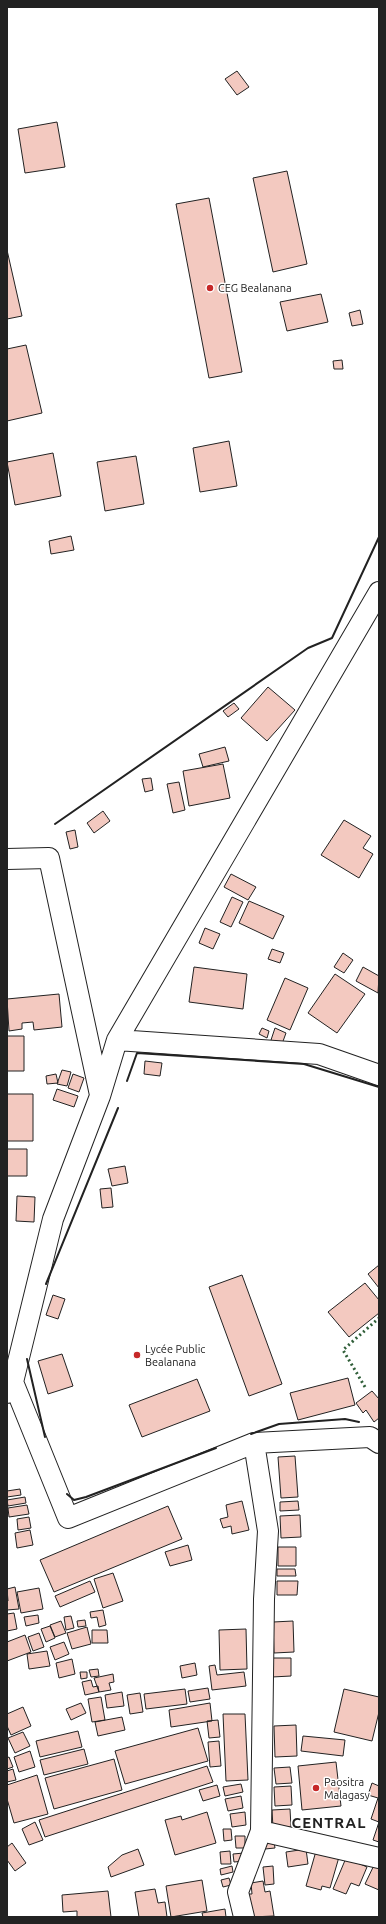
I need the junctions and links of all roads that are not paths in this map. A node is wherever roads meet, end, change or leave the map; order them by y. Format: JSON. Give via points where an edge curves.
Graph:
{"nodes":[{"id":1,"x":379,"y":592,"type":"edge"},
{"id":2,"x":7,"y":859,"type":"edge"},
{"id":3,"x":117,"y":1040,"type":"junction"},
{"id":4,"x":379,"y":1074,"type":"edge"},
{"id":5,"x":100,"y":1096,"type":"junction"},
{"id":6,"x":10,"y":1387,"type":"edge"},
{"id":7,"x":254,"y":1443,"type":"junction"},
{"id":8,"x":379,"y":1443,"type":"edge"},
{"id":9,"x":261,"y":1831,"type":"junction"},
{"id":10,"x":379,"y":1858,"type":"edge"},
{"id":11,"x":244,"y":1917,"type":"edge"}],
"edges":[{"from":1,"to":3,"type":"street"},
{"from":2,"to":5,"type":"street","via":[[49,858]]},
{"from":3,"to":4,"type":"street","via":[[319,1054]]},
{"from":3,"to":5,"type":"street"},
{"from":5,"to":6,"type":"street","via":[[52,1219]]},
{"from":6,"to":7,"type":"street","via":[[68,1518]]},
{"from":7,"to":8,"type":"street","via":[[370,1437]]},
{"from":7,"to":9,"type":"street","via":[[268,1531],[264,1598]]},
{"from":9,"to":10,"type":"street"},
{"from":9,"to":11,"type":"street","via":[[238,1892]]}]}
